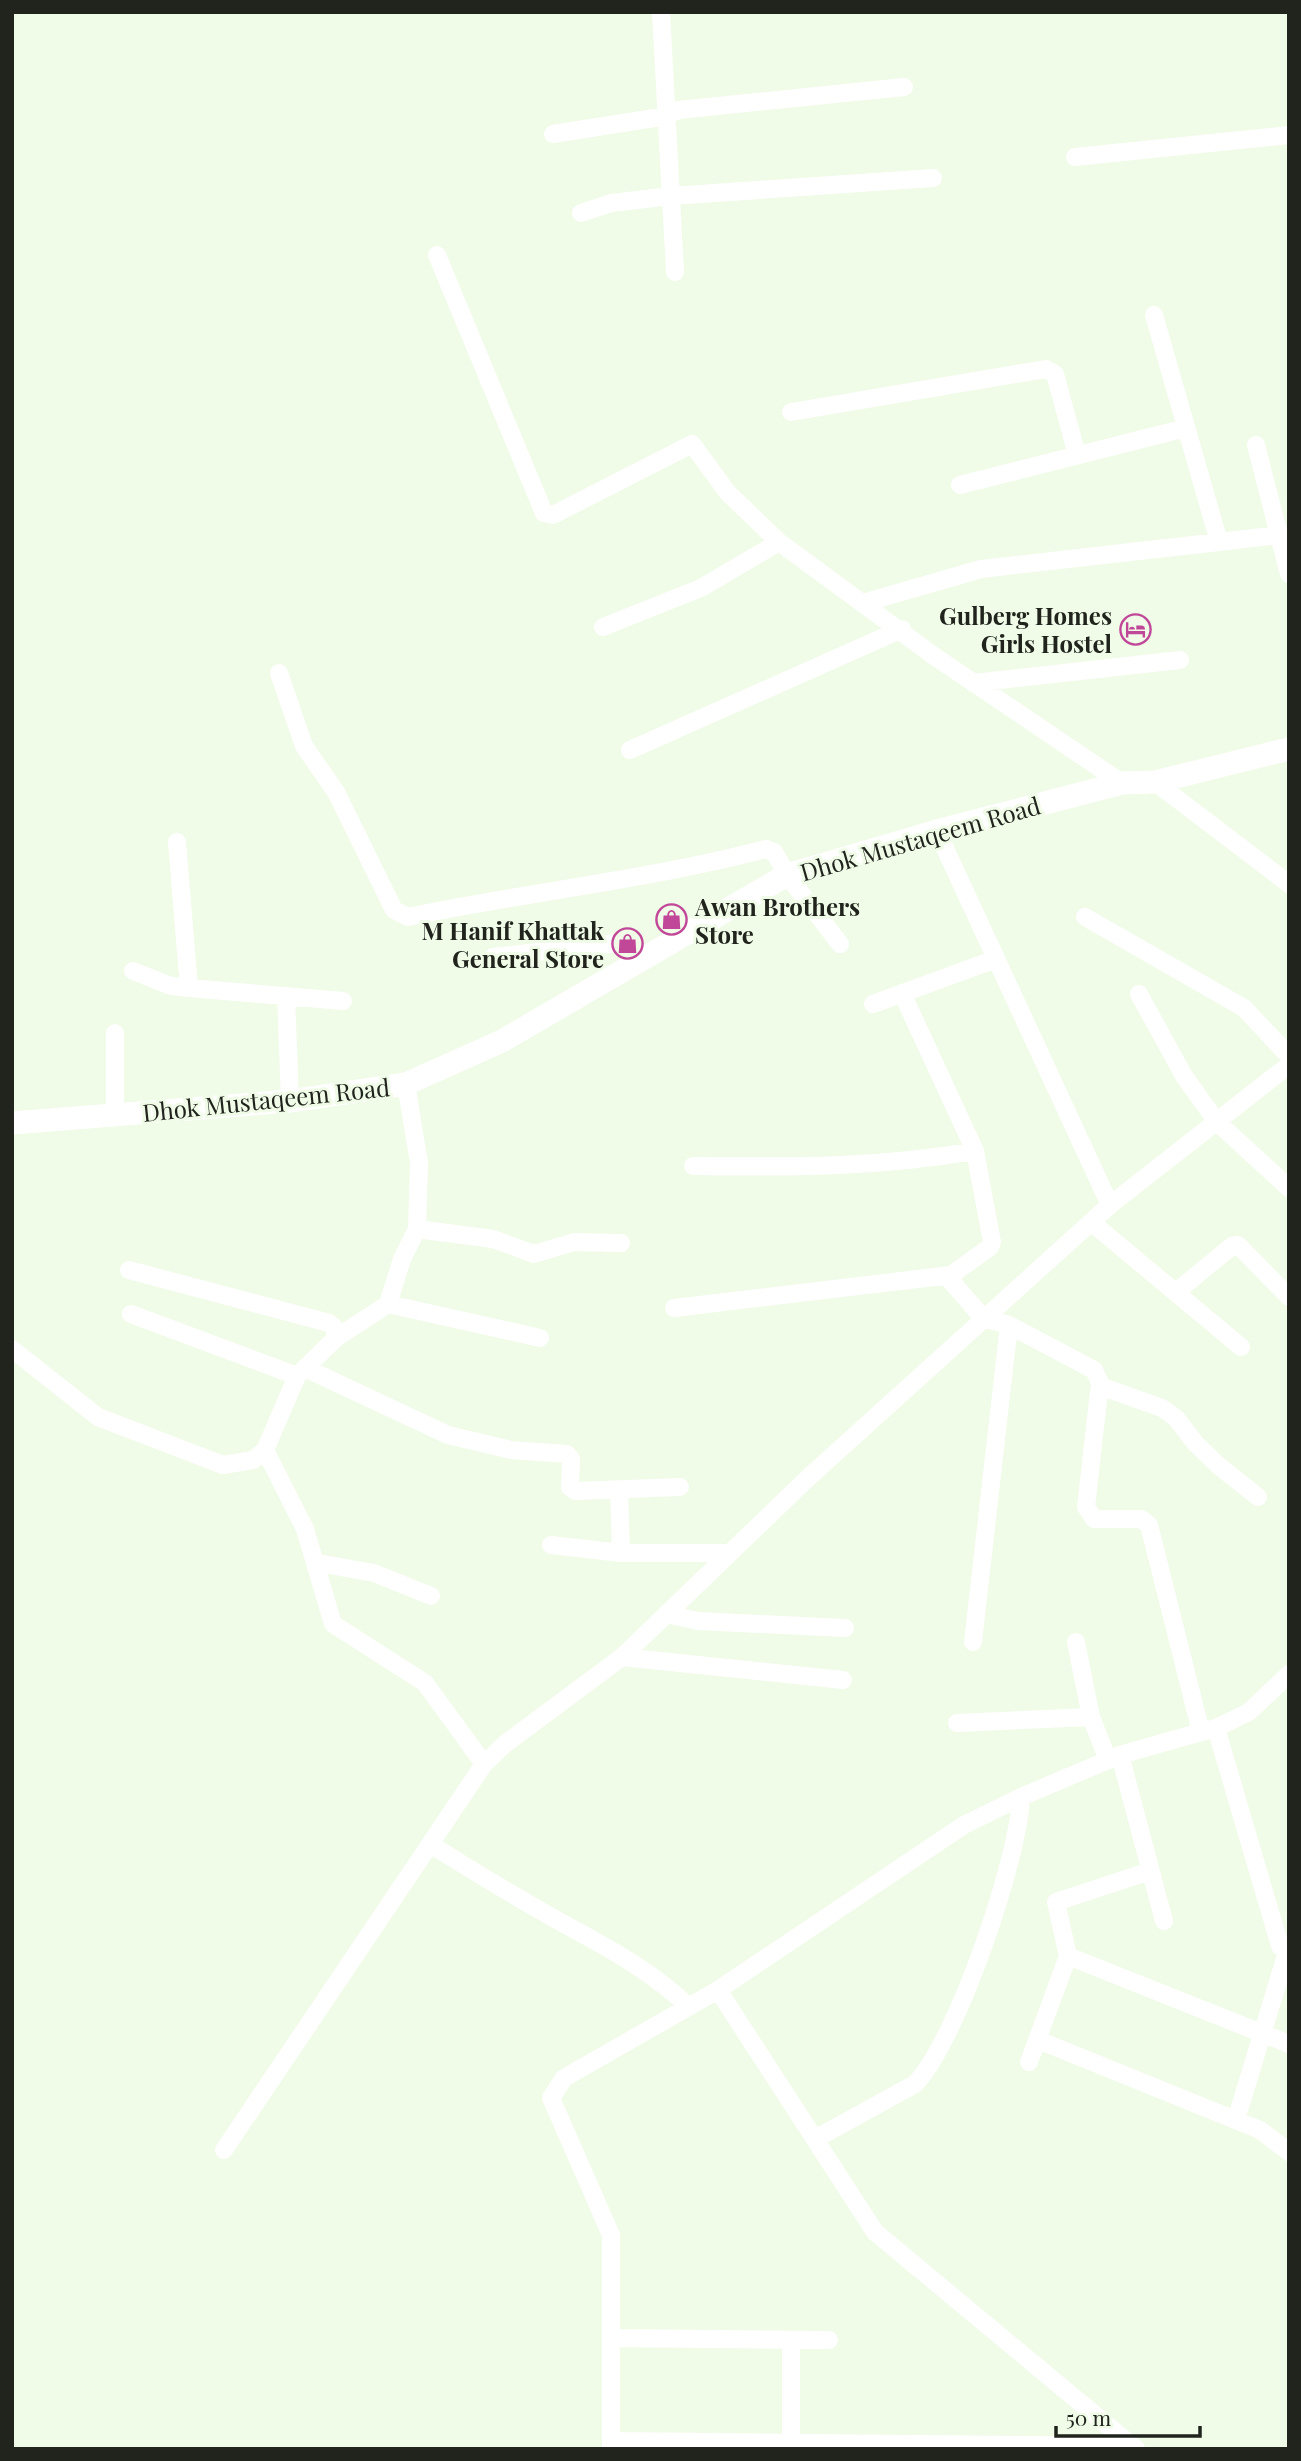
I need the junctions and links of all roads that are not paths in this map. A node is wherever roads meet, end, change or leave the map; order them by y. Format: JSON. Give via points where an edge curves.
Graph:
{"nodes":[{"id":1,"x":661,"y":12,"type":"edge"},
{"id":2,"x":904,"y":87,"type":"dead end"},
{"id":3,"x":667,"y":116,"type":"junction"},
{"id":4,"x":553,"y":134,"type":"dead end"},
{"id":5,"x":1289,"y":135,"type":"edge"},
{"id":6,"x":1074,"y":158,"type":"dead end"},
{"id":7,"x":933,"y":178,"type":"dead end"},
{"id":8,"x":671,"y":196,"type":"junction"},
{"id":9,"x":581,"y":213,"type":"dead end"},
{"id":10,"x":437,"y":255,"type":"dead end"},
{"id":11,"x":675,"y":272,"type":"dead end"},
{"id":12,"x":1154,"y":314,"type":"dead end"},
{"id":13,"x":791,"y":412,"type":"dead end"},
{"id":14,"x":1185,"y":428,"type":"junction"},
{"id":15,"x":1256,"y":445,"type":"dead end"},
{"id":16,"x":1077,"y":455,"type":"junction"},
{"id":17,"x":960,"y":485,"type":"dead end"},
{"id":18,"x":1278,"y":535,"type":"junction"},
{"id":19,"x":779,"y":542,"type":"junction"},
{"id":20,"x":1219,"y":542,"type":"junction"},
{"id":21,"x":1289,"y":574,"type":"edge"},
{"id":22,"x":863,"y":603,"type":"junction"},
{"id":23,"x":603,"y":627,"type":"dead end"},
{"id":24,"x":902,"y":629,"type":"junction"},
{"id":25,"x":1180,"y":660,"type":"dead end"},
{"id":26,"x":279,"y":673,"type":"dead end"},
{"id":27,"x":973,"y":682,"type":"junction"},
{"id":28,"x":1289,"y":748,"type":"edge"},
{"id":29,"x":630,"y":750,"type":"dead end"},
{"id":30,"x":1155,"y":782,"type":"junction"},
{"id":31,"x":1122,"y":783,"type":"junction"},
{"id":32,"x":937,"y":831,"type":"junction"},
{"id":33,"x":177,"y":842,"type":"dead end"},
{"id":34,"x":787,"y":875,"type":"junction"},
{"id":35,"x":1289,"y":884,"type":"edge"},
{"id":36,"x":1085,"y":917,"type":"dead end"},
{"id":37,"x":840,"y":944,"type":"dead end"},
{"id":38,"x":648,"y":956,"type":"junction"},
{"id":39,"x":493,"y":957,"type":"dead end"},
{"id":40,"x":996,"y":959,"type":"junction"},
{"id":41,"x":133,"y":971,"type":"dead end"},
{"id":42,"x":189,"y":988,"type":"junction"},
{"id":43,"x":902,"y":993,"type":"junction"},
{"id":44,"x":1139,"y":994,"type":"dead end"},
{"id":45,"x":286,"y":996,"type":"junction"},
{"id":46,"x":343,"y":1001,"type":"dead end"},
{"id":47,"x":873,"y":1004,"type":"dead end"},
{"id":48,"x":115,"y":1033,"type":"dead end"},
{"id":49,"x":1289,"y":1056,"type":"edge"},
{"id":50,"x":1289,"y":1065,"type":"edge"},
{"id":51,"x":406,"y":1084,"type":"junction"},
{"id":52,"x":290,"y":1101,"type":"junction"},
{"id":53,"x":115,"y":1115,"type":"junction"},
{"id":54,"x":1217,"y":1122,"type":"junction"},
{"id":55,"x":12,"y":1123,"type":"edge"},
{"id":56,"x":975,"y":1151,"type":"junction"},
{"id":57,"x":693,"y":1166,"type":"dead end"},
{"id":58,"x":1289,"y":1188,"type":"edge"},
{"id":59,"x":1110,"y":1205,"type":"junction"},
{"id":60,"x":1091,"y":1222,"type":"junction"},
{"id":61,"x":417,"y":1229,"type":"junction"},
{"id":62,"x":621,"y":1243,"type":"dead end"},
{"id":63,"x":129,"y":1270,"type":"dead end"},
{"id":64,"x":951,"y":1275,"type":"junction"},
{"id":65,"x":1176,"y":1292,"type":"junction"},
{"id":66,"x":1289,"y":1297,"type":"edge"},
{"id":67,"x":388,"y":1304,"type":"junction"},
{"id":68,"x":674,"y":1308,"type":"dead end"},
{"id":69,"x":131,"y":1314,"type":"dead end"},
{"id":70,"x":983,"y":1318,"type":"junction"},
{"id":71,"x":1009,"y":1325,"type":"junction"},
{"id":72,"x":336,"y":1338,"type":"junction"},
{"id":73,"x":540,"y":1338,"type":"dead end"},
{"id":74,"x":1241,"y":1347,"type":"dead end"},
{"id":75,"x":12,"y":1349,"type":"edge"},
{"id":76,"x":301,"y":1372,"type":"junction"},
{"id":77,"x":1100,"y":1386,"type":"junction"},
{"id":78,"x":264,"y":1450,"type":"junction"},
{"id":79,"x":680,"y":1487,"type":"dead end"},
{"id":80,"x":619,"y":1490,"type":"junction"},
{"id":81,"x":1258,"y":1497,"type":"dead end"},
{"id":82,"x":551,"y":1545,"type":"dead end"},
{"id":83,"x":621,"y":1553,"type":"junction"},
{"id":84,"x":730,"y":1553,"type":"junction"},
{"id":85,"x":318,"y":1563,"type":"junction"},
{"id":86,"x":430,"y":1596,"type":"dead end"},
{"id":87,"x":666,"y":1614,"type":"junction"},
{"id":88,"x":845,"y":1628,"type":"dead end"},
{"id":89,"x":973,"y":1642,"type":"dead end"},
{"id":90,"x":1076,"y":1642,"type":"dead end"},
{"id":91,"x":622,"y":1657,"type":"junction"},
{"id":92,"x":1288,"y":1677,"type":"edge"},
{"id":93,"x":843,"y":1680,"type":"dead end"},
{"id":94,"x":1090,"y":1717,"type":"junction"},
{"id":95,"x":957,"y":1723,"type":"dead end"},
{"id":96,"x":1208,"y":1730,"type":"junction"},
{"id":97,"x":1114,"y":1757,"type":"junction"},
{"id":98,"x":484,"y":1763,"type":"junction"},
{"id":99,"x":1021,"y":1797,"type":"junction"},
{"id":100,"x":430,"y":1844,"type":"junction"},
{"id":101,"x":1150,"y":1871,"type":"junction"},
{"id":102,"x":1164,"y":1921,"type":"dead end"},
{"id":103,"x":1288,"y":1953,"type":"edge"},
{"id":104,"x":1068,"y":1956,"type":"junction"},
{"id":105,"x":718,"y":1990,"type":"junction"},
{"id":106,"x":689,"y":2007,"type":"junction"},
{"id":107,"x":1262,"y":2033,"type":"junction"},
{"id":108,"x":1038,"y":2040,"type":"junction"},
{"id":109,"x":1289,"y":2043,"type":"edge"},
{"id":110,"x":1029,"y":2062,"type":"dead end"},
{"id":111,"x":1236,"y":2120,"type":"junction"},
{"id":112,"x":815,"y":2140,"type":"junction"},
{"id":113,"x":224,"y":2150,"type":"dead end"},
{"id":114,"x":1289,"y":2152,"type":"edge"},
{"id":115,"x":611,"y":2338,"type":"junction"},
{"id":116,"x":791,"y":2340,"type":"junction"},
{"id":117,"x":829,"y":2340,"type":"dead end"},
{"id":118,"x":791,"y":2443,"type":"junction"},
{"id":119,"x":611,"y":2445,"type":"edge"},
{"id":120,"x":932,"y":2446,"type":"edge"},
{"id":121,"x":1134,"y":2447,"type":"edge"}],
"edges":[{"from":1,"to":3,"type":"street"},
{"from":2,"to":3,"type":"street","via":[[678,110]]},
{"from":3,"to":4,"type":"street"},
{"from":3,"to":8,"type":"street"},
{"from":5,"to":6,"type":"street"},
{"from":7,"to":8,"type":"street"},
{"from":8,"to":9,"type":"street","via":[[611,203]]},
{"from":8,"to":11,"type":"street"},
{"from":10,"to":19,"type":"street","via":[[544,513],[553,515],[692,444],[728,493]]},
{"from":12,"to":14,"type":"street"},
{"from":13,"to":16,"type":"street","via":[[1046,369],[1055,374]]},
{"from":14,"to":16,"type":"street"},
{"from":14,"to":20,"type":"street"},
{"from":15,"to":18,"type":"street"},
{"from":16,"to":17,"type":"street"},
{"from":18,"to":20,"type":"street"},
{"from":18,"to":21,"type":"street"},
{"from":19,"to":22,"type":"street"},
{"from":19,"to":23,"type":"street","via":[[701,588]]},
{"from":20,"to":22,"type":"street","via":[[981,569]]},
{"from":22,"to":24,"type":"street"},
{"from":24,"to":27,"type":"street"},
{"from":24,"to":29,"type":"street"},
{"from":25,"to":27,"type":"street"},
{"from":26,"to":34,"type":"street","via":[[304,746],[336,792],[400,915],[666,872],[766,849],[774,852]]},
{"from":27,"to":31,"type":"street"},
{"from":28,"to":30,"type":"street","name":"Dhok Mustaqeem Road"},
{"from":30,"to":31,"type":"street","name":"Dhok Mustaqeem Road"},
{"from":30,"to":35,"type":"street"},
{"from":31,"to":32,"type":"street","name":"Dhok Mustaqeem Road"},
{"from":32,"to":34,"type":"street","name":"Dhok Mustaqeem Road"},
{"from":32,"to":40,"type":"street"},
{"from":33,"to":42,"type":"street"},
{"from":34,"to":37,"type":"street"},
{"from":34,"to":38,"type":"street","name":"Dhok Mustaqeem Road"},
{"from":36,"to":49,"type":"street","via":[[1244,1008]]},
{"from":38,"to":39,"type":"street","via":[[617,943]]},
{"from":38,"to":51,"type":"street","name":"Dhok Mustaqeem Road","via":[[502,1041]]},
{"from":40,"to":43,"type":"street"},
{"from":40,"to":59,"type":"street"},
{"from":41,"to":42,"type":"street"},
{"from":42,"to":45,"type":"street"},
{"from":43,"to":47,"type":"street"},
{"from":43,"to":56,"type":"street"},
{"from":44,"to":54,"type":"street","via":[[1184,1076]]},
{"from":45,"to":46,"type":"street"},
{"from":45,"to":52,"type":"street"},
{"from":48,"to":53,"type":"street"},
{"from":50,"to":54,"type":"street"},
{"from":51,"to":52,"type":"street","name":"Dhok Mustaqeem Road"},
{"from":51,"to":61,"type":"street","via":[[419,1163]]},
{"from":52,"to":53,"type":"street","name":"Dhok Mustaqeem Road"},
{"from":53,"to":55,"type":"street","name":"Dhok Mustaqeem Road"},
{"from":54,"to":58,"type":"street"},
{"from":54,"to":59,"type":"street"},
{"from":56,"to":57,"type":"street","via":[[907,1163]]},
{"from":56,"to":64,"type":"street","via":[[992,1242]]},
{"from":59,"to":60,"type":"street"},
{"from":60,"to":65,"type":"street"},
{"from":60,"to":70,"type":"street"},
{"from":61,"to":62,"type":"street","via":[[493,1239],[534,1254],[574,1242]]},
{"from":61,"to":67,"type":"street"},
{"from":63,"to":72,"type":"street","via":[[329,1323]]},
{"from":64,"to":68,"type":"street"},
{"from":64,"to":70,"type":"street","via":[[951,1281]]},
{"from":65,"to":66,"type":"street","via":[[1238,1245]]},
{"from":65,"to":74,"type":"street"},
{"from":67,"to":72,"type":"street"},
{"from":67,"to":73,"type":"street"},
{"from":69,"to":76,"type":"street"},
{"from":70,"to":71,"type":"street"},
{"from":70,"to":84,"type":"street"},
{"from":71,"to":77,"type":"street","via":[[1094,1370]]},
{"from":71,"to":89,"type":"street"},
{"from":72,"to":76,"type":"street"},
{"from":75,"to":78,"type":"street","via":[[99,1417],[223,1465],[253,1460]]},
{"from":76,"to":78,"type":"street"},
{"from":76,"to":80,"type":"street","via":[[448,1435],[511,1450],[567,1454],[571,1459],[570,1488],[575,1491]]},
{"from":77,"to":81,"type":"street","via":[[1162,1408],[1211,1459]]},
{"from":77,"to":96,"type":"street","via":[[1086,1507],[1094,1519],[1141,1519],[1149,1525]]},
{"from":78,"to":85,"type":"street"},
{"from":79,"to":80,"type":"street"},
{"from":80,"to":83,"type":"street"},
{"from":82,"to":83,"type":"street"},
{"from":83,"to":84,"type":"street"},
{"from":84,"to":87,"type":"street"},
{"from":85,"to":86,"type":"street","via":[[374,1573]]},
{"from":85,"to":98,"type":"street","via":[[333,1624],[425,1683]]},
{"from":87,"to":88,"type":"street","via":[[698,1621]]},
{"from":87,"to":91,"type":"street"},
{"from":90,"to":94,"type":"street"},
{"from":91,"to":93,"type":"street"},
{"from":91,"to":98,"type":"street"},
{"from":92,"to":96,"type":"street","via":[[1249,1712]]},
{"from":94,"to":95,"type":"street"},
{"from":94,"to":97,"type":"street"},
{"from":96,"to":97,"type":"street"},
{"from":96,"to":103,"type":"street","via":[[1280,1946]]},
{"from":97,"to":99,"type":"street"},
{"from":97,"to":101,"type":"street"},
{"from":98,"to":100,"type":"street"},
{"from":99,"to":105,"type":"street","via":[[964,1825]]},
{"from":99,"to":112,"type":"street","via":[[1020,1818],[992,1922],[942,2046],[927,2071],[915,2084]]},
{"from":100,"to":106,"type":"street","via":[[635,1964]]},
{"from":100,"to":113,"type":"street"},
{"from":101,"to":102,"type":"street"},
{"from":101,"to":104,"type":"street","via":[[1056,1902]]},
{"from":103,"to":107,"type":"street"},
{"from":104,"to":107,"type":"street"},
{"from":104,"to":108,"type":"street"},
{"from":105,"to":106,"type":"street"},
{"from":105,"to":112,"type":"street"},
{"from":106,"to":115,"type":"street","via":[[564,2078],[551,2098],[611,2235]]},
{"from":107,"to":109,"type":"street"},
{"from":107,"to":111,"type":"street"},
{"from":108,"to":110,"type":"street"},
{"from":108,"to":111,"type":"street"},
{"from":111,"to":114,"type":"street","via":[[1260,2130]]},
{"from":112,"to":121,"type":"street","via":[[875,2232]]},
{"from":115,"to":116,"type":"street"},
{"from":115,"to":119,"type":"street"},
{"from":116,"to":117,"type":"street"},
{"from":116,"to":118,"type":"street"},
{"from":118,"to":119,"type":"street"},
{"from":118,"to":120,"type":"street"},
{"from":120,"to":121,"type":"street"}]}
